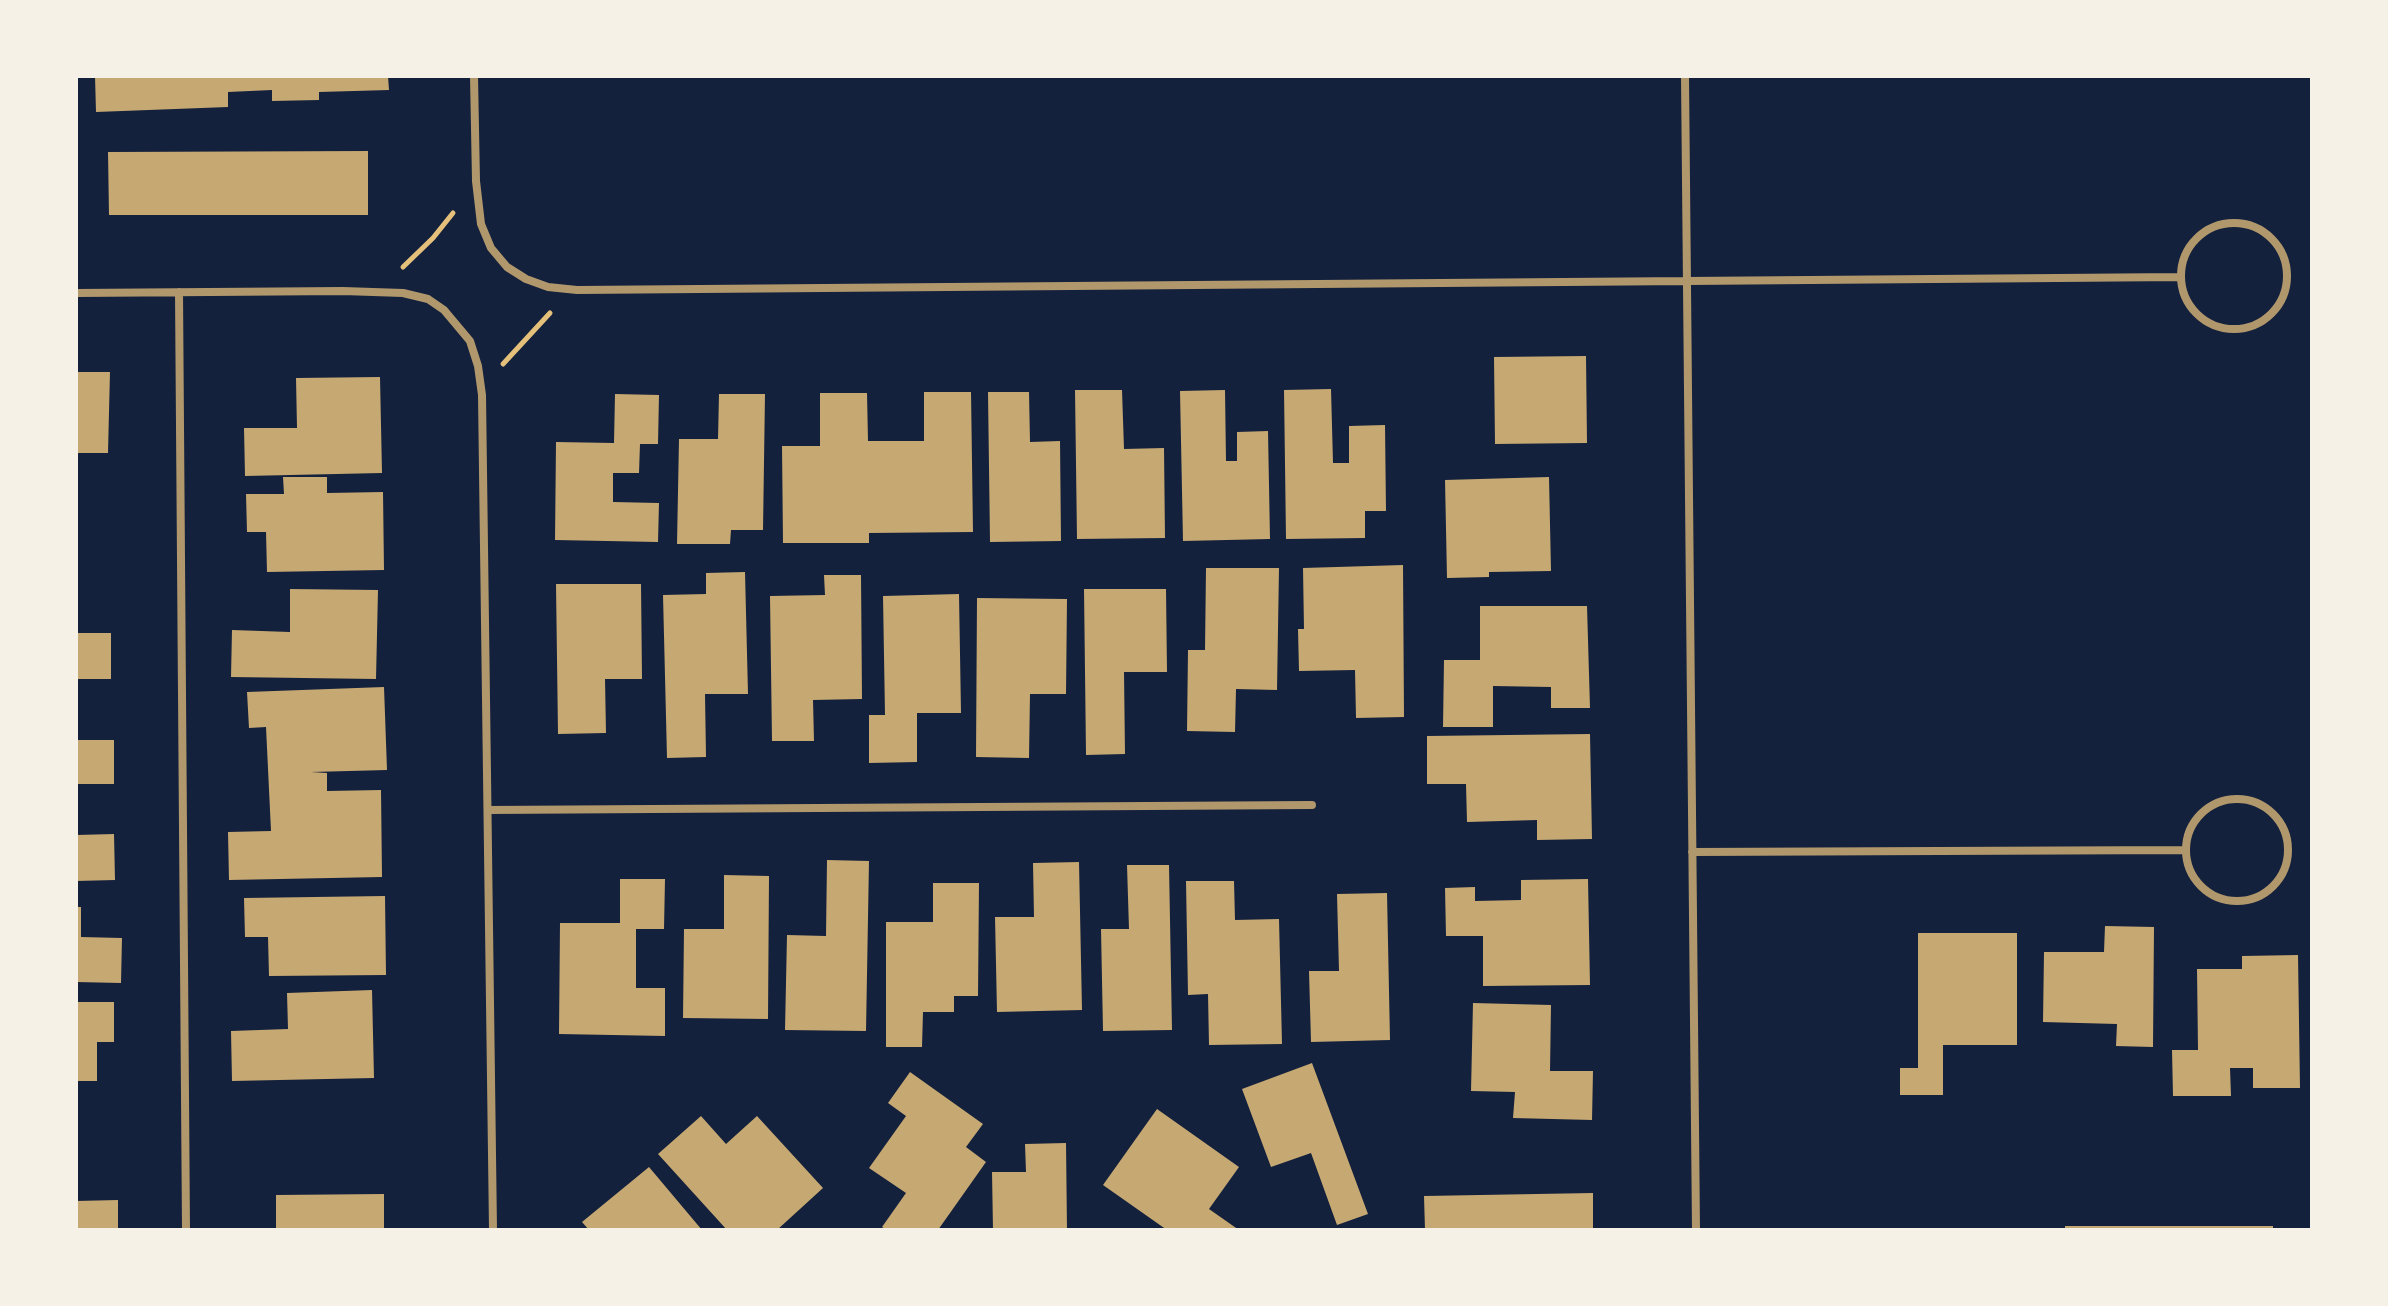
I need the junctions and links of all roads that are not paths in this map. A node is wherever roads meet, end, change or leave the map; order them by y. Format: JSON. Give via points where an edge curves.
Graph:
{"nodes":[{"id":1,"x":474,"y":76,"type":"edge"},
{"id":2,"x":1685,"y":76,"type":"edge"},
{"id":3,"x":2180,"y":277,"type":"junction"},
{"id":4,"x":1687,"y":280,"type":"junction"},
{"id":5,"x":179,"y":292,"type":"junction"},
{"id":6,"x":76,"y":293,"type":"edge"},
{"id":7,"x":1312,"y":805,"type":"dead end"},
{"id":8,"x":488,"y":810,"type":"junction"},
{"id":9,"x":2185,"y":850,"type":"junction"},
{"id":10,"x":1692,"y":852,"type":"junction"},
{"id":11,"x":186,"y":1230,"type":"edge"},
{"id":12,"x":493,"y":1230,"type":"edge"},
{"id":13,"x":1696,"y":1230,"type":"edge"}],
"edges":[{"from":1,"to":4,"type":"street","via":[[481,224],[507,267],[548,287]]},
{"from":2,"to":4,"type":"street"},
{"from":3,"to":3,"type":"street","via":[[2197,315],[2235,330],[2273,314],[2285,296],[2288,275],[2284,254],[2272,238],[2254,226],[2234,222],[2213,226],[2196,238]]},
{"from":3,"to":4,"type":"street"},
{"from":4,"to":10,"type":"street"},
{"from":5,"to":6,"type":"street"},
{"from":5,"to":8,"type":"street","via":[[403,293],[428,299],[444,310],[470,341],[482,395]]},
{"from":5,"to":11,"type":"street"},
{"from":7,"to":8,"type":"street"},
{"from":8,"to":12,"type":"street"},
{"from":9,"to":9,"type":"street","via":[[2189,870],[2201,887],[2237,902],[2257,898],[2274,886],[2289,850],[2274,814],[2237,798],[2201,814],[2189,831]]},
{"from":9,"to":10,"type":"street"},
{"from":10,"to":13,"type":"street"}]}
